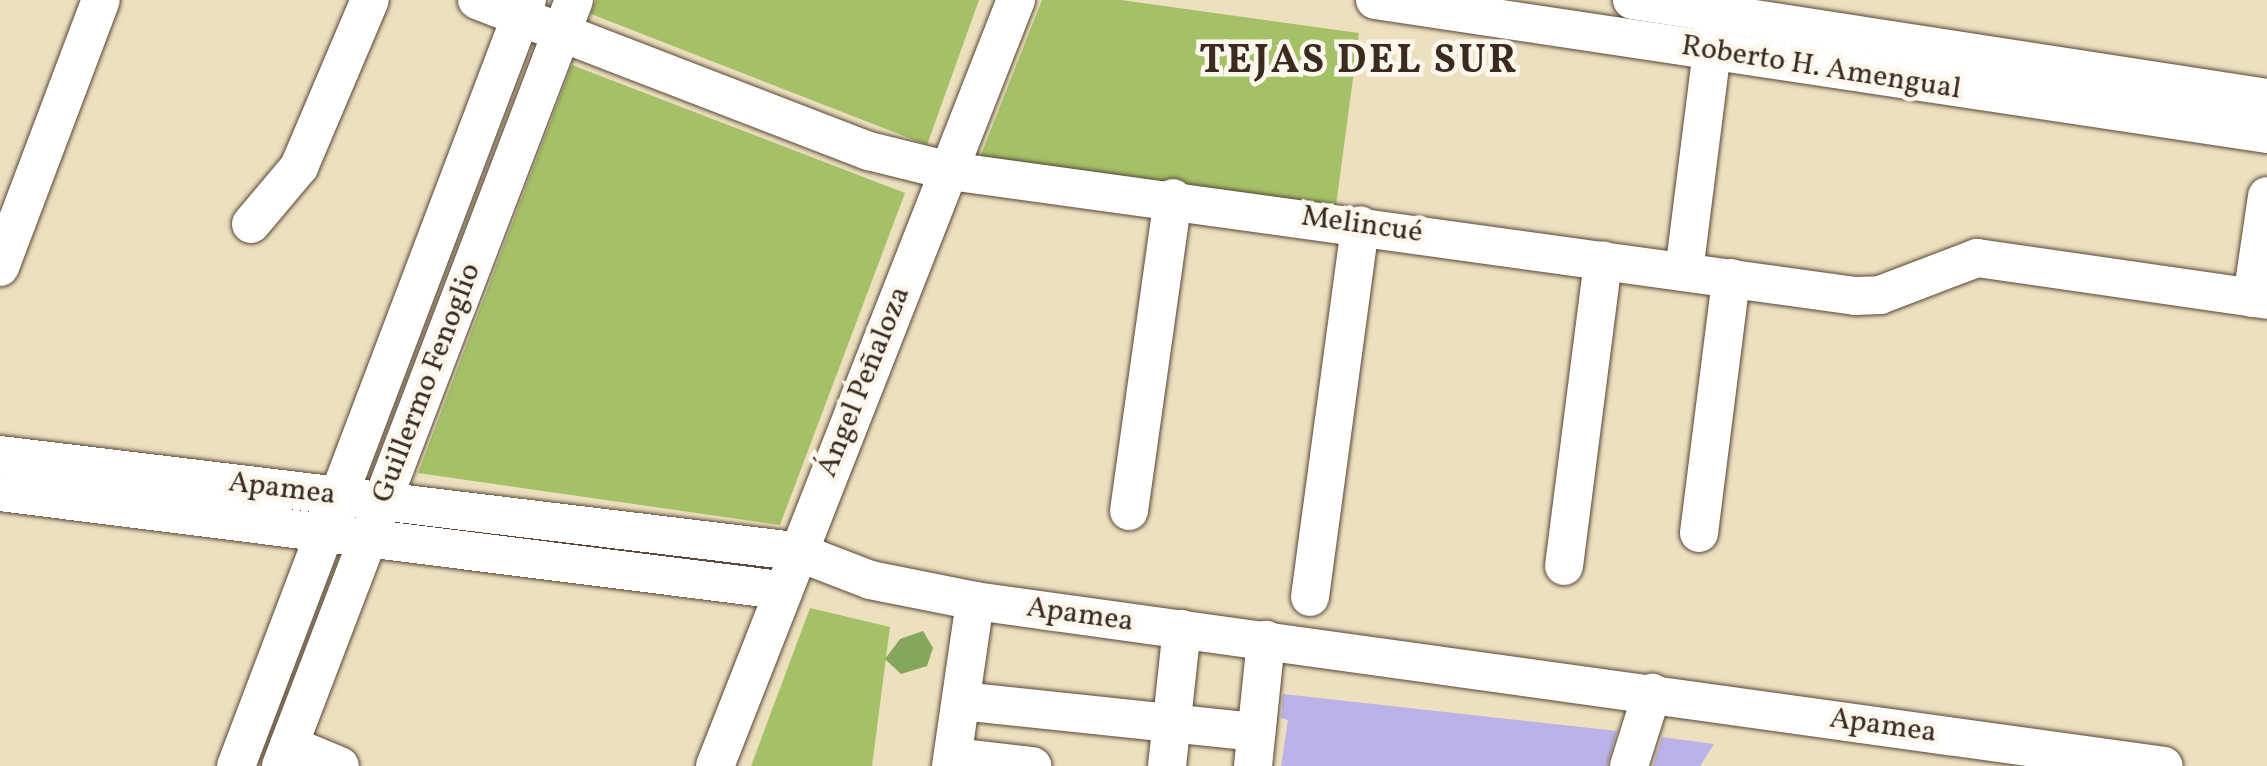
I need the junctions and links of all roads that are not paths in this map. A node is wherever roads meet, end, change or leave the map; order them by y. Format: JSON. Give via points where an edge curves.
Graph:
{"nodes":[{"id":1,"x":101,"y":0,"type":"edge"},
{"id":2,"x":370,"y":0,"type":"edge"},
{"id":3,"x":477,"y":0,"type":"edge"},
{"id":4,"x":1016,"y":0,"type":"edge"},
{"id":5,"x":1375,"y":0,"type":"edge"},
{"id":6,"x":1632,"y":0,"type":"edge"},
{"id":7,"x":1718,"y":6,"type":"edge"},
{"id":8,"x":524,"y":8,"type":"edge"},
{"id":9,"x":567,"y":16,"type":"edge"},
{"id":10,"x":1712,"y":52,"type":"junction"},
{"id":11,"x":2267,"y":98,"type":"edge"},
{"id":12,"x":2267,"y":134,"type":"edge"},
{"id":13,"x":950,"y":171,"type":"junction"},
{"id":14,"x":2267,"y":196,"type":"edge"},
{"id":15,"x":1173,"y":198,"type":"junction"},
{"id":16,"x":251,"y":224,"type":"dead end"},
{"id":17,"x":1360,"y":225,"type":"junction"},
{"id":18,"x":1603,"y":260,"type":"junction"},
{"id":19,"x":0,"y":267,"type":"edge"},
{"id":20,"x":1684,"y":272,"type":"junction"},
{"id":21,"x":1731,"y":278,"type":"junction"},
{"id":22,"x":2260,"y":299,"type":"edge"},
{"id":23,"x":0,"y":456,"type":"edge"},
{"id":24,"x":0,"y":492,"type":"edge"},
{"id":25,"x":338,"y":496,"type":"junction"},
{"id":26,"x":382,"y":502,"type":"junction"},
{"id":27,"x":1129,"y":511,"type":"dead end"},
{"id":28,"x":323,"y":532,"type":"junction"},
{"id":29,"x":1700,"y":533,"type":"dead end"},
{"id":30,"x":368,"y":538,"type":"junction"},
{"id":31,"x":795,"y":551,"type":"junction"},
{"id":32,"x":1564,"y":566,"type":"dead end"},
{"id":33,"x":780,"y":590,"type":"junction"},
{"id":34,"x":1310,"y":597,"type":"dead end"},
{"id":35,"x":976,"y":600,"type":"junction"},
{"id":36,"x":1182,"y":629,"type":"junction"},
{"id":37,"x":1266,"y":640,"type":"junction"},
{"id":38,"x":1652,"y":693,"type":"junction"},
{"id":39,"x":961,"y":701,"type":"junction"},
{"id":40,"x":1172,"y":722,"type":"junction"},
{"id":41,"x":1254,"y":749,"type":"edge"},
{"id":42,"x":286,"y":755,"type":"edge"},
{"id":43,"x":952,"y":761,"type":"edge"},
{"id":44,"x":236,"y":766,"type":"edge"},
{"id":45,"x":340,"y":766,"type":"edge"},
{"id":46,"x":714,"y":766,"type":"edge"},
{"id":47,"x":1032,"y":766,"type":"edge"},
{"id":48,"x":1167,"y":766,"type":"edge"},
{"id":49,"x":1629,"y":766,"type":"edge"},
{"id":50,"x":2164,"y":766,"type":"edge"}],
"edges":[{"from":1,"to":19,"type":"street"},
{"from":2,"to":16,"type":"street","via":[[299,167]]},
{"from":3,"to":8,"type":"street","name":"Melincué"},
{"from":4,"to":13,"type":"street","name":"Ángel Peñaloza"},
{"from":5,"to":10,"type":"street","name":"Roberto H. Amengual"},
{"from":6,"to":7,"type":"street","name":"Roberto H. Amengual"},
{"from":7,"to":10,"type":"street"},
{"from":7,"to":11,"type":"street","name":"Roberto H. Amengual"},
{"from":8,"to":9,"type":"street","name":"Melincué"},
{"from":8,"to":25,"type":"street","name":"Guillermo Fenoglio"},
{"from":9,"to":13,"type":"street","name":"Melincué","via":[[869,151]]},
{"from":9,"to":26,"type":"street","name":"Guillermo Fenoglio"},
{"from":10,"to":12,"type":"street","name":"Roberto H. Amengual"},
{"from":10,"to":20,"type":"street"},
{"from":13,"to":15,"type":"street","name":"Melincué"},
{"from":13,"to":31,"type":"street","name":"Ángel Peñaloza"},
{"from":14,"to":22,"type":"street"},
{"from":15,"to":17,"type":"street","name":"Melincué"},
{"from":15,"to":27,"type":"street"},
{"from":17,"to":18,"type":"street","name":"Melincué"},
{"from":17,"to":34,"type":"street"},
{"from":18,"to":20,"type":"street","name":"Melincué"},
{"from":18,"to":32,"type":"street"},
{"from":20,"to":21,"type":"street","name":"Melincué"},
{"from":21,"to":22,"type":"street","name":"Melincué","via":[[1880,295],[1976,258]]},
{"from":21,"to":29,"type":"street"},
{"from":23,"to":25,"type":"street","name":"Apamea"},
{"from":24,"to":28,"type":"street","name":"Apamea"},
{"from":25,"to":26,"type":"street","name":"Apamea"},
{"from":25,"to":28,"type":"street","name":"Guillermo Fenoglio"},
{"from":26,"to":30,"type":"street","name":"Guillermo Fenoglio"},
{"from":26,"to":31,"type":"street","name":"Apamea"},
{"from":28,"to":30,"type":"street","name":"Apamea"},
{"from":28,"to":44,"type":"street","name":"Guillermo Fenoglio"},
{"from":30,"to":33,"type":"street","name":"Apamea"},
{"from":30,"to":42,"type":"street","name":"Guillermo Fenoglio"},
{"from":31,"to":33,"type":"street","name":"Ángel Peñaloza"},
{"from":31,"to":35,"type":"street","name":"Apamea","via":[[870,580]]},
{"from":33,"to":46,"type":"street","name":"Ángel Peñaloza"},
{"from":35,"to":36,"type":"street","name":"Apamea"},
{"from":35,"to":39,"type":"street"},
{"from":36,"to":37,"type":"street","name":"Apamea"},
{"from":36,"to":40,"type":"street"},
{"from":37,"to":38,"type":"street","name":"Apamea"},
{"from":37,"to":41,"type":"street"},
{"from":38,"to":49,"type":"street"},
{"from":38,"to":50,"type":"street","name":"Apamea"},
{"from":39,"to":40,"type":"street"},
{"from":39,"to":43,"type":"street"},
{"from":40,"to":41,"type":"street"},
{"from":40,"to":48,"type":"street"},
{"from":42,"to":45,"type":"street"},
{"from":43,"to":47,"type":"street"}]}
